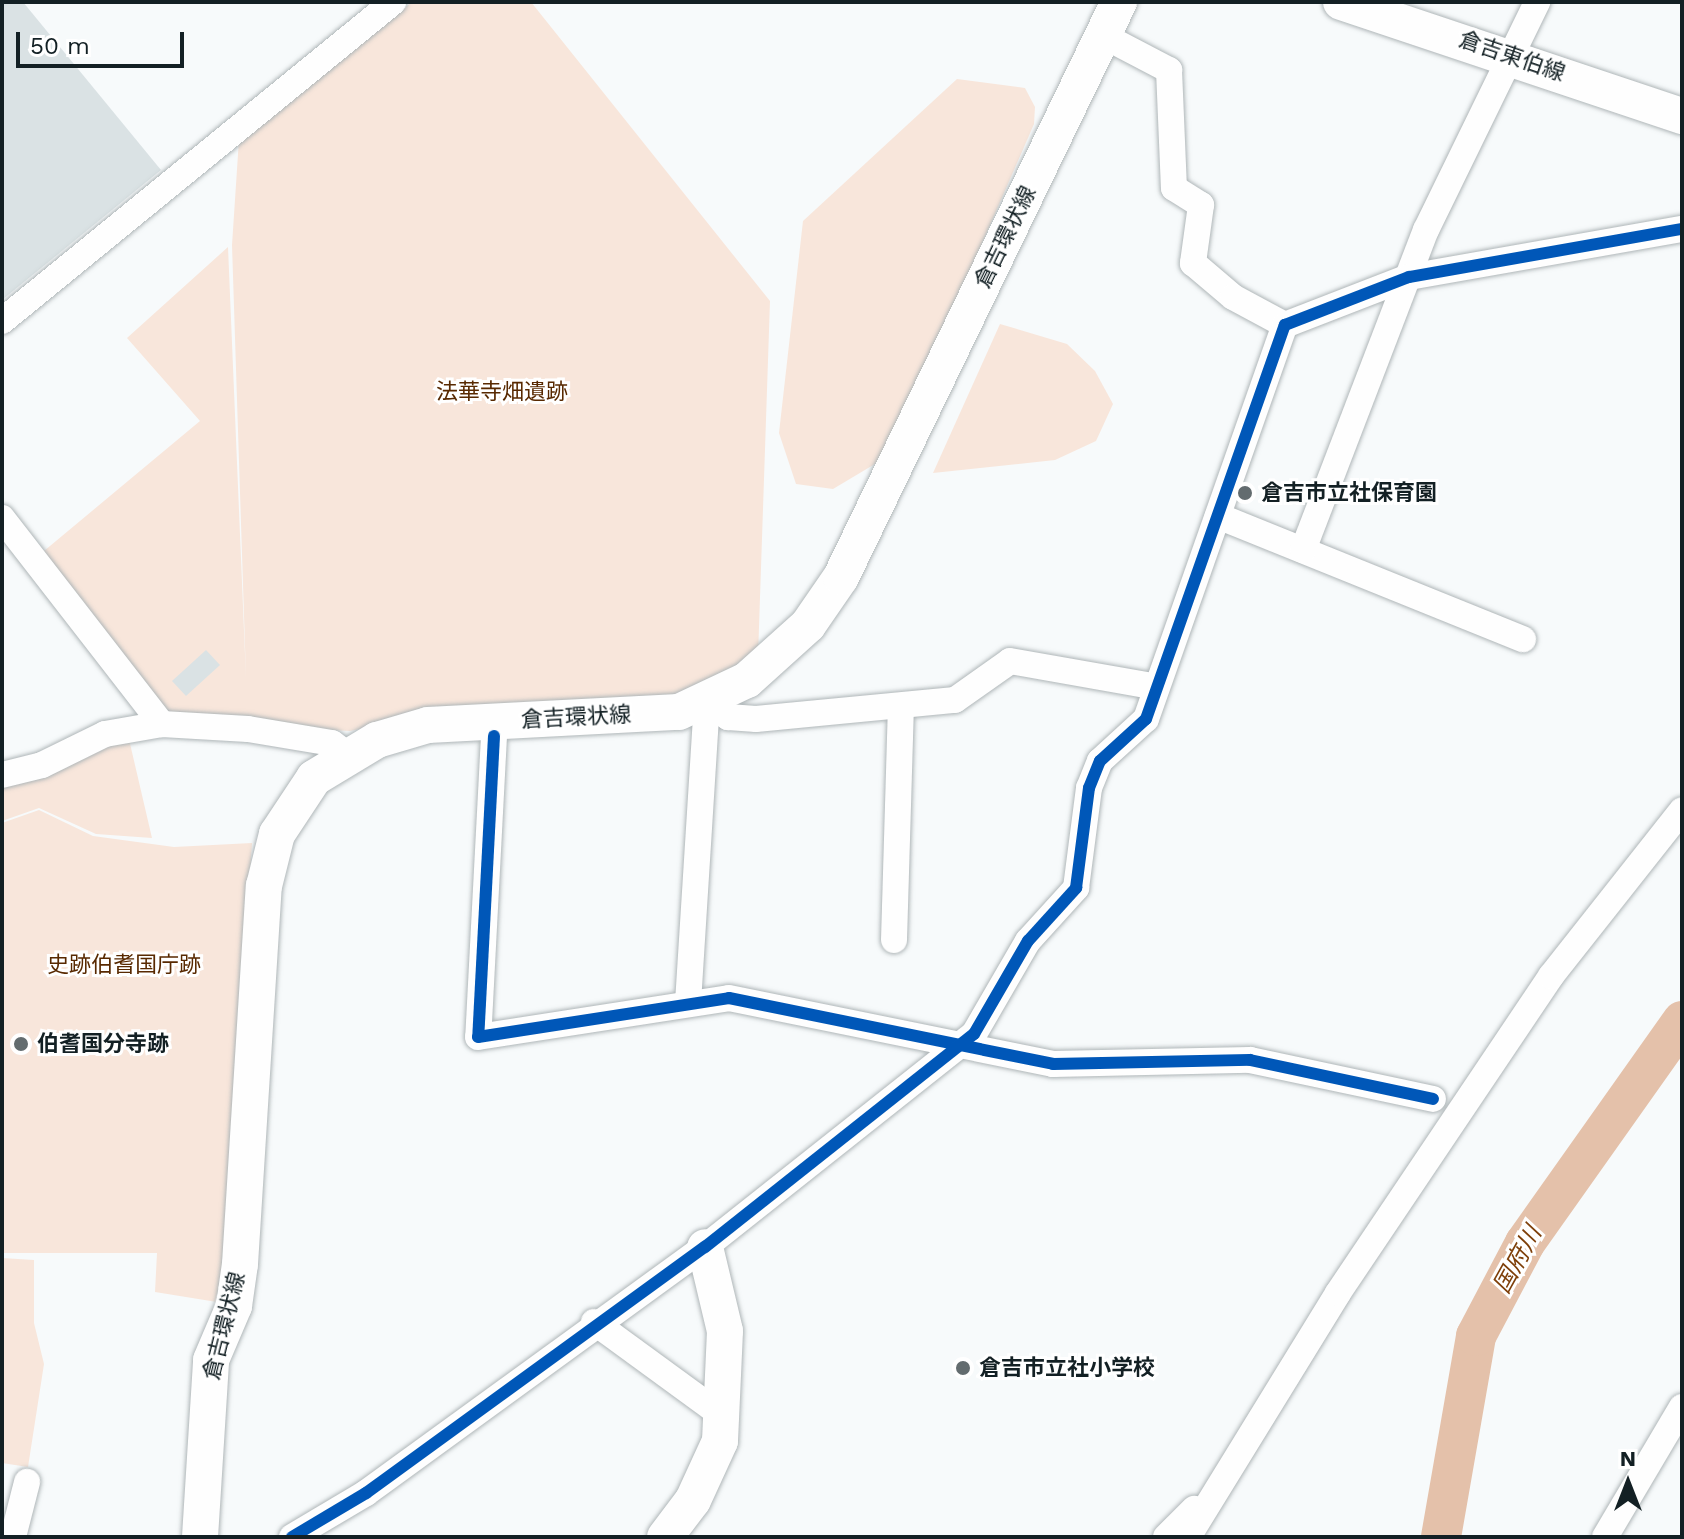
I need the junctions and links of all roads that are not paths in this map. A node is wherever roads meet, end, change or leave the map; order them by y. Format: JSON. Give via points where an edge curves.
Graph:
{"nodes":[{"id":1,"x":393,"y":2,"type":"edge"},
{"id":2,"x":1119,"y":2,"type":"edge"},
{"id":3,"x":1341,"y":2,"type":"edge"},
{"id":4,"x":1537,"y":2,"type":"edge"},
{"id":5,"x":1102,"y":35,"type":"junction"},
{"id":6,"x":1510,"y":54,"type":"junction"},
{"id":7,"x":1682,"y":116,"type":"edge"},
{"id":8,"x":1682,"y":229,"type":"edge"},
{"id":9,"x":1409,"y":277,"type":"junction"},
{"id":10,"x":2,"y":321,"type":"edge"},
{"id":11,"x":1285,"y":325,"type":"junction"},
{"id":12,"x":1218,"y":516,"type":"junction"},
{"id":13,"x":2,"y":518,"type":"edge"},
{"id":14,"x":1303,"y":550,"type":"junction"},
{"id":15,"x":1523,"y":639,"type":"dead end"},
{"id":16,"x":1157,"y":687,"type":"junction"},
{"id":17,"x":707,"y":702,"type":"junction"},
{"id":18,"x":901,"y":706,"type":"junction"},
{"id":19,"x":162,"y":724,"type":"junction"},
{"id":20,"x":494,"y":736,"type":"dead end"},
{"id":21,"x":348,"y":755,"type":"junction"},
{"id":22,"x":2,"y":775,"type":"edge"},
{"id":23,"x":1682,"y":810,"type":"edge"},
{"id":24,"x":894,"y":940,"type":"dead end"},
{"id":25,"x":688,"y":1003,"type":"junction"},
{"id":26,"x":962,"y":1044,"type":"junction"},
{"id":27,"x":1433,"y":1099,"type":"dead end"},
{"id":28,"x":705,"y":1247,"type":"junction"},
{"id":29,"x":594,"y":1322,"type":"junction"},
{"id":30,"x":1682,"y":1407,"type":"edge"},
{"id":31,"x":723,"y":1416,"type":"junction"},
{"id":32,"x":27,"y":1482,"type":"dead end"},
{"id":33,"x":1214,"y":1496,"type":"junction"},
{"id":34,"x":13,"y":1537,"type":"edge"},
{"id":35,"x":200,"y":1537,"type":"edge"},
{"id":36,"x":292,"y":1537,"type":"edge"},
{"id":37,"x":665,"y":1537,"type":"edge"},
{"id":38,"x":1166,"y":1537,"type":"edge"},
{"id":39,"x":1188,"y":1537,"type":"edge"},
{"id":40,"x":1605,"y":1537,"type":"edge"}],
"edges":[{"from":1,"to":10,"type":"street"},
{"from":2,"to":5,"type":"main road","name":"倉吉環状線"},
{"from":3,"to":6,"type":"main road","name":"倉吉東伯線"},
{"from":4,"to":6,"type":"street"},
{"from":5,"to":11,"type":"street","via":[[1169,70],[1174,188],[1201,205],[1193,263],[1233,297]]},
{"from":5,"to":17,"type":"main road","name":"倉吉環状線","via":[[841,577],[808,625],[747,680]]},
{"from":6,"to":7,"type":"main road","name":"倉吉東伯線"},
{"from":6,"to":9,"type":"street"},
{"from":8,"to":9,"type":"street"},
{"from":9,"to":11,"type":"street"},
{"from":9,"to":14,"type":"street"},
{"from":11,"to":12,"type":"street"},
{"from":12,"to":14,"type":"street"},
{"from":12,"to":16,"type":"street"},
{"from":13,"to":19,"type":"street"},
{"from":14,"to":15,"type":"street"},
{"from":16,"to":18,"type":"street","via":[[1010,661],[955,700]]},
{"from":16,"to":26,"type":"street","via":[[1146,719],[1100,761],[1089,788],[1076,888],[1028,941]]},
{"from":17,"to":18,"type":"street","via":[[728,717],[756,719]]},
{"from":17,"to":21,"type":"main road","name":"倉吉環状線","via":[[679,712],[428,725]]},
{"from":17,"to":25,"type":"street"},
{"from":18,"to":24,"type":"street"},
{"from":19,"to":21,"type":"street","via":[[248,729],[332,743]]},
{"from":19,"to":22,"type":"street","via":[[105,734],[42,765]]},
{"from":20,"to":25,"type":"street","via":[[478,1037]]},
{"from":21,"to":35,"type":"main road","name":"倉吉環状線","via":[[314,778],[296,801],[277,834],[264,886],[240,1264],[234,1306],[211,1360]]},
{"from":23,"to":33,"type":"street","via":[[1551,976],[1338,1293]]},
{"from":25,"to":26,"type":"street","via":[[761,1001]]},
{"from":26,"to":27,"type":"street","via":[[1053,1064],[1250,1060]]},
{"from":26,"to":28,"type":"street"},
{"from":28,"to":29,"type":"street"},
{"from":28,"to":31,"type":"main road","via":[[725,1331]]},
{"from":29,"to":31,"type":"street"},
{"from":29,"to":36,"type":"street","via":[[366,1493]]},
{"from":30,"to":40,"type":"street"},
{"from":31,"to":37,"type":"main road","via":[[720,1441],[693,1500]]},
{"from":32,"to":34,"type":"street"},
{"from":33,"to":38,"type":"street","via":[[1184,1515]]},
{"from":33,"to":39,"type":"street"}]}
